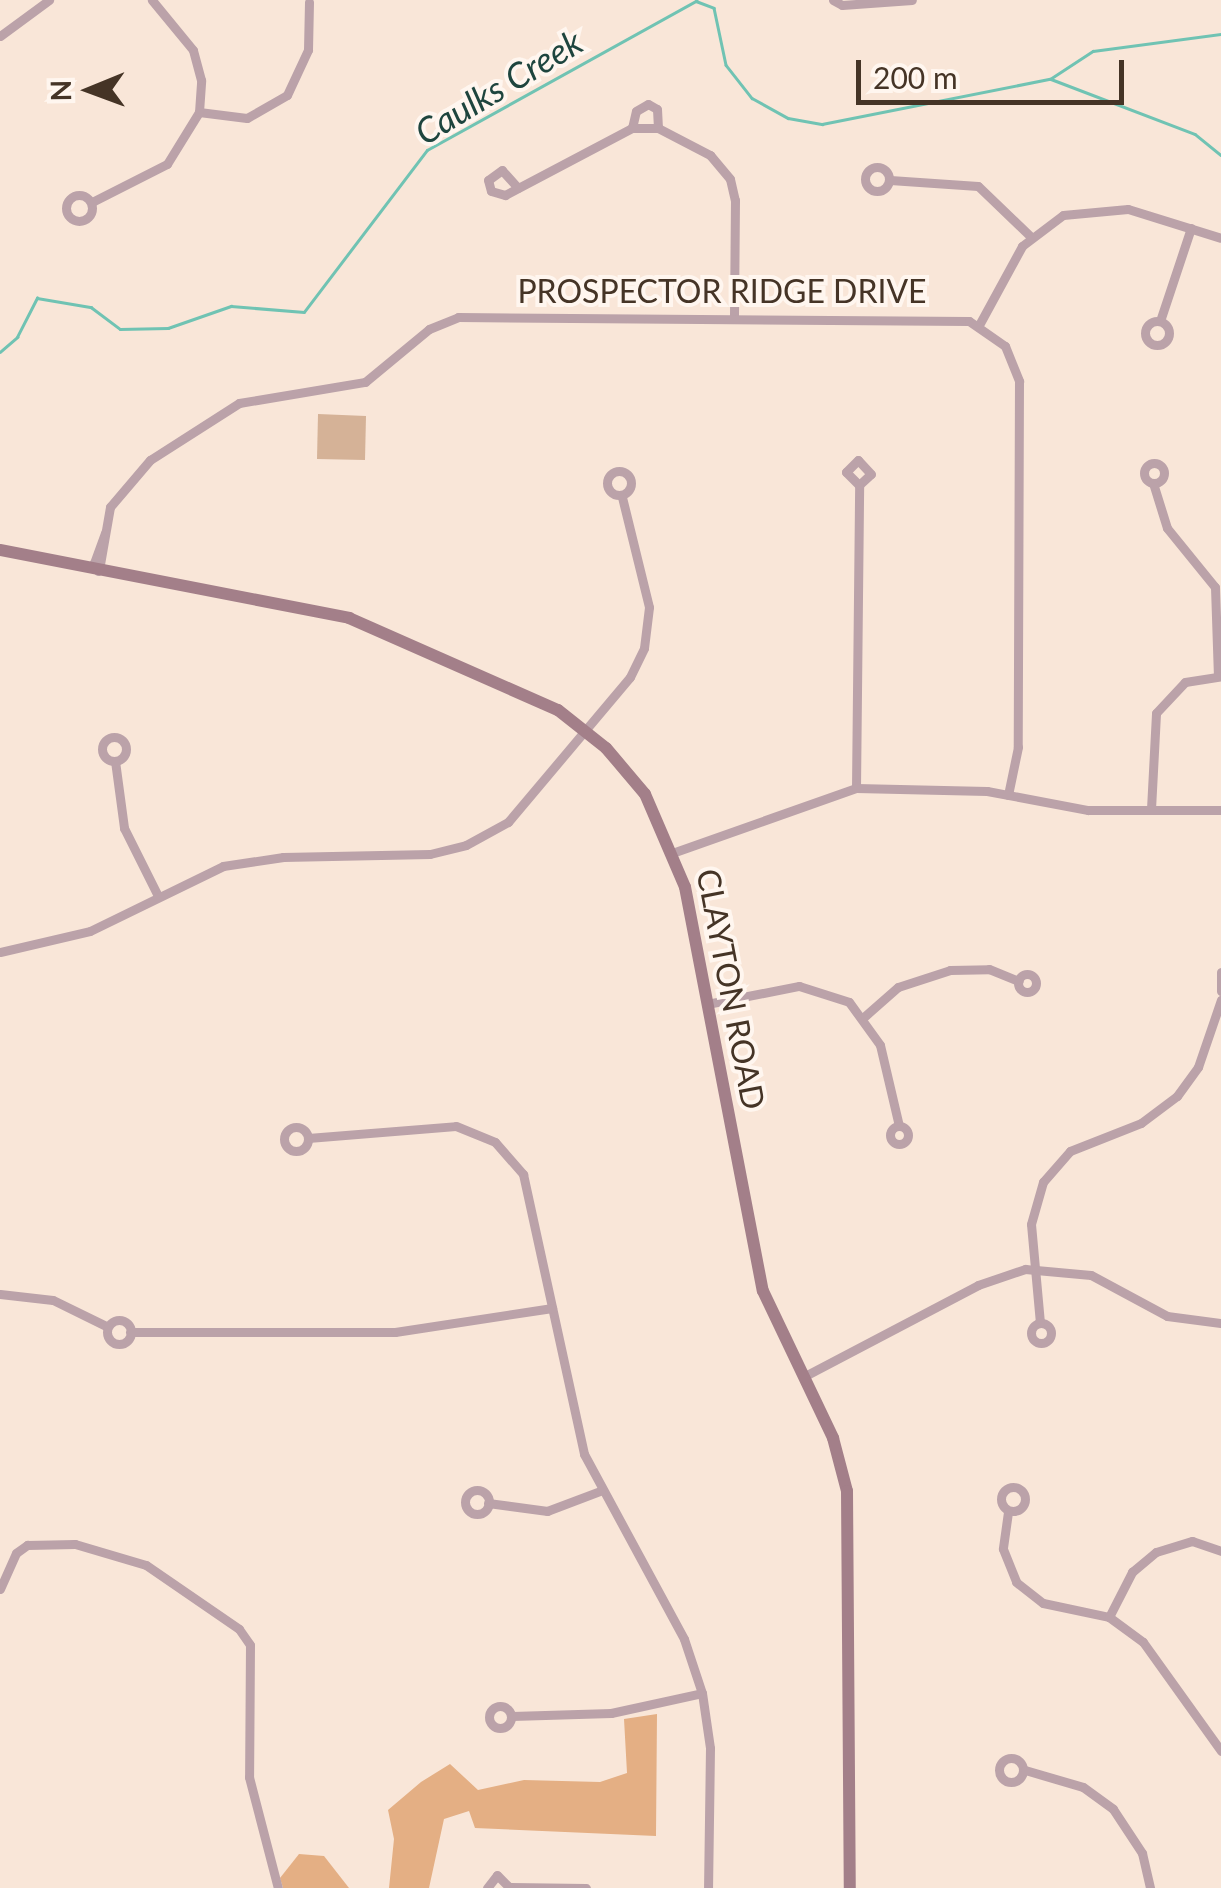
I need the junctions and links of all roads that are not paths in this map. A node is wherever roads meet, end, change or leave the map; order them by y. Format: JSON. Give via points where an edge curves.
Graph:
{"nodes":[{"id":1,"x":48,"y":0,"type":"edge"},
{"id":2,"x":152,"y":0,"type":"edge"},
{"id":3,"x":833,"y":0,"type":"edge"},
{"id":4,"x":912,"y":0,"type":"edge"},
{"id":5,"x":310,"y":1,"type":"edge"},
{"id":6,"x":853,"y":2,"type":"edge"},
{"id":7,"x":0,"y":36,"type":"edge"},
{"id":8,"x":199,"y":112,"type":"junction"},
{"id":9,"x":632,"y":128,"type":"junction"},
{"id":10,"x":658,"y":128,"type":"junction"},
{"id":11,"x":890,"y":180,"type":"dead end"},
{"id":12,"x":518,"y":188,"type":"dead end"},
{"id":13,"x":92,"y":202,"type":"dead end"},
{"id":14,"x":1192,"y":228,"type":"junction"},
{"id":15,"x":1031,"y":237,"type":"junction"},
{"id":16,"x":1221,"y":238,"type":"edge"},
{"id":17,"x":734,"y":316,"type":"junction"},
{"id":18,"x":1160,"y":321,"type":"dead end"},
{"id":19,"x":979,"y":325,"type":"junction"},
{"id":20,"x":1153,"y":483,"type":"dead end"},
{"id":21,"x":858,"y":485,"type":"dead end"},
{"id":22,"x":622,"y":497,"type":"dead end"},
{"id":23,"x":0,"y":550,"type":"edge"},
{"id":24,"x":98,"y":570,"type":"junction"},
{"id":25,"x":1220,"y":676,"type":"edge"},
{"id":26,"x":587,"y":732,"type":"junction"},
{"id":27,"x":115,"y":761,"type":"dead end"},
{"id":28,"x":856,"y":788,"type":"junction"},
{"id":29,"x":1008,"y":794,"type":"junction"},
{"id":30,"x":1151,"y":809,"type":"junction"},
{"id":31,"x":1221,"y":810,"type":"edge"},
{"id":32,"x":675,"y":852,"type":"junction"},
{"id":33,"x":157,"y":894,"type":"junction"},
{"id":34,"x":0,"y":952,"type":"edge"},
{"id":35,"x":1221,"y":972,"type":"edge"},
{"id":36,"x":1018,"y":981,"type":"dead end"},
{"id":37,"x":1221,"y":991,"type":"edge"},
{"id":38,"x":1221,"y":1000,"type":"edge"},
{"id":39,"x":708,"y":1004,"type":"junction"},
{"id":40,"x":865,"y":1016,"type":"junction"},
{"id":41,"x":899,"y":1126,"type":"dead end"},
{"id":42,"x":308,"y":1138,"type":"dead end"},
{"id":43,"x":1034,"y":1268,"type":"junction"},
{"id":44,"x":0,"y":1294,"type":"edge"},
{"id":45,"x":552,"y":1308,"type":"junction"},
{"id":46,"x":1040,"y":1323,"type":"dead end"},
{"id":47,"x":1221,"y":1324,"type":"edge"},
{"id":48,"x":108,"y":1327,"type":"junction"},
{"id":49,"x":130,"y":1332,"type":"junction"},
{"id":50,"x":803,"y":1377,"type":"junction"},
{"id":51,"x":600,"y":1491,"type":"junction"},
{"id":52,"x":488,"y":1504,"type":"dead end"},
{"id":53,"x":1008,"y":1512,"type":"dead end"},
{"id":54,"x":1221,"y":1551,"type":"edge"},
{"id":55,"x":0,"y":1589,"type":"edge"},
{"id":56,"x":1109,"y":1616,"type":"junction"},
{"id":57,"x":702,"y":1692,"type":"junction"},
{"id":58,"x":512,"y":1716,"type":"dead end"},
{"id":59,"x":1221,"y":1729,"type":"edge"},
{"id":60,"x":1211,"y":1736,"type":"junction"},
{"id":61,"x":1221,"y":1750,"type":"edge"},
{"id":62,"x":1025,"y":1770,"type":"dead end"},
{"id":63,"x":510,"y":1887,"type":"edge"},
{"id":64,"x":278,"y":1888,"type":"edge"},
{"id":65,"x":486,"y":1888,"type":"edge"},
{"id":66,"x":586,"y":1888,"type":"edge"},
{"id":67,"x":708,"y":1888,"type":"edge"},
{"id":68,"x":850,"y":1888,"type":"edge"},
{"id":69,"x":1150,"y":1888,"type":"edge"}],
"edges":[{"from":1,"to":7,"type":"street"},
{"from":2,"to":8,"type":"street","via":[[193,50],[201,80]]},
{"from":3,"to":6,"type":"street"},
{"from":4,"to":6,"type":"street"},
{"from":5,"to":8,"type":"street","via":[[308,50],[287,95],[248,118]]},
{"from":8,"to":13,"type":"street","via":[[167,164]]},
{"from":9,"to":10,"type":"street"},
{"from":9,"to":10,"type":"street","via":[[636,111],[648,104],[657,109]]},
{"from":9,"to":12,"type":"street"},
{"from":10,"to":17,"type":"street","via":[[710,155],[730,179],[736,200]]},
{"from":11,"to":15,"type":"street","via":[[978,186]]},
{"from":14,"to":15,"type":"street","via":[[1102,206],[1063,215]]},
{"from":14,"to":16,"type":"street"},
{"from":14,"to":18,"type":"street"},
{"from":15,"to":19,"type":"street"},
{"from":17,"to":19,"type":"street","name":"PROSPECTOR RIDGE DRIVE","via":[[947,318]]},
{"from":17,"to":24,"type":"street","name":"PROSPECTOR RIDGE DRIVE","via":[[458,316],[429,329],[364,382],[264,394],[196,428],[131,477],[110,507],[104,566]]},
{"from":19,"to":29,"type":"street","via":[[1006,346],[1018,381],[1018,746]]},
{"from":20,"to":25,"type":"street","via":[[1167,528],[1216,588]]},
{"from":21,"to":28,"type":"street"},
{"from":22,"to":26,"type":"street","via":[[642,560],[648,634],[630,678]]},
{"from":23,"to":24,"type":"main road","name":"CLAYTON ROAD"},
{"from":24,"to":26,"type":"main road","name":"CLAYTON ROAD","via":[[335,613],[532,696]]},
{"from":25,"to":30,"type":"street","via":[[1185,682],[1156,713]]},
{"from":26,"to":32,"type":"main road","name":"CLAYTON ROAD","via":[[639,785]]},
{"from":26,"to":33,"type":"street","via":[[520,812],[466,845],[407,856],[250,860]]},
{"from":27,"to":33,"type":"street","via":[[124,828]]},
{"from":28,"to":29,"type":"street"},
{"from":28,"to":32,"type":"street"},
{"from":29,"to":30,"type":"street","via":[[1088,810]]},
{"from":30,"to":31,"type":"street"},
{"from":32,"to":39,"type":"main road","name":"CLAYTON ROAD"},
{"from":33,"to":34,"type":"street","via":[[90,931]]},
{"from":35,"to":37,"type":"street"},
{"from":36,"to":40,"type":"street","via":[[989,969],[950,970],[898,988]]},
{"from":38,"to":43,"type":"street","via":[[1198,1067],[1176,1096],[1141,1123],[1078,1146],[1047,1175],[1032,1210]]},
{"from":39,"to":40,"type":"street","via":[[799,986],[833,993]]},
{"from":39,"to":50,"type":"main road","name":"CLAYTON ROAD","via":[[763,1291]]},
{"from":40,"to":41,"type":"street","via":[[880,1045]]},
{"from":42,"to":45,"type":"street","via":[[440,1125],[495,1142],[528,1184]]},
{"from":43,"to":46,"type":"street"},
{"from":43,"to":47,"type":"street","via":[[1091,1275],[1167,1316]]},
{"from":43,"to":50,"type":"street","via":[[978,1284]]},
{"from":44,"to":48,"type":"street","via":[[53,1300]]},
{"from":45,"to":49,"type":"street","via":[[395,1332]]},
{"from":45,"to":51,"type":"street","via":[[574,1418]]},
{"from":48,"to":49,"type":"street","via":[[123,1321]]},
{"from":48,"to":49,"type":"street","via":[[118,1344]]},
{"from":50,"to":68,"type":"main road","name":"CLAYTON ROAD","via":[[839,1456],[850,1524]]},
{"from":51,"to":52,"type":"street","via":[[547,1510]]},
{"from":51,"to":57,"type":"street","via":[[684,1640]]},
{"from":53,"to":56,"type":"street","via":[[1003,1549],[1010,1576],[1028,1594]]},
{"from":54,"to":56,"type":"street","via":[[1192,1541],[1156,1552],[1132,1572]]},
{"from":55,"to":64,"type":"street","via":[[16,1553],[52,1542],[146,1564],[246,1637],[249,1777]]},
{"from":56,"to":60,"type":"street","via":[[1144,1642]]},
{"from":57,"to":58,"type":"street","via":[[611,1713]]},
{"from":57,"to":67,"type":"street","via":[[710,1748]]},
{"from":59,"to":60,"type":"street"},
{"from":60,"to":61,"type":"street"},
{"from":62,"to":69,"type":"street","via":[[1083,1787],[1113,1809],[1142,1853]]},
{"from":63,"to":65,"type":"street","via":[[497,1875]]},
{"from":63,"to":66,"type":"street"}]}
